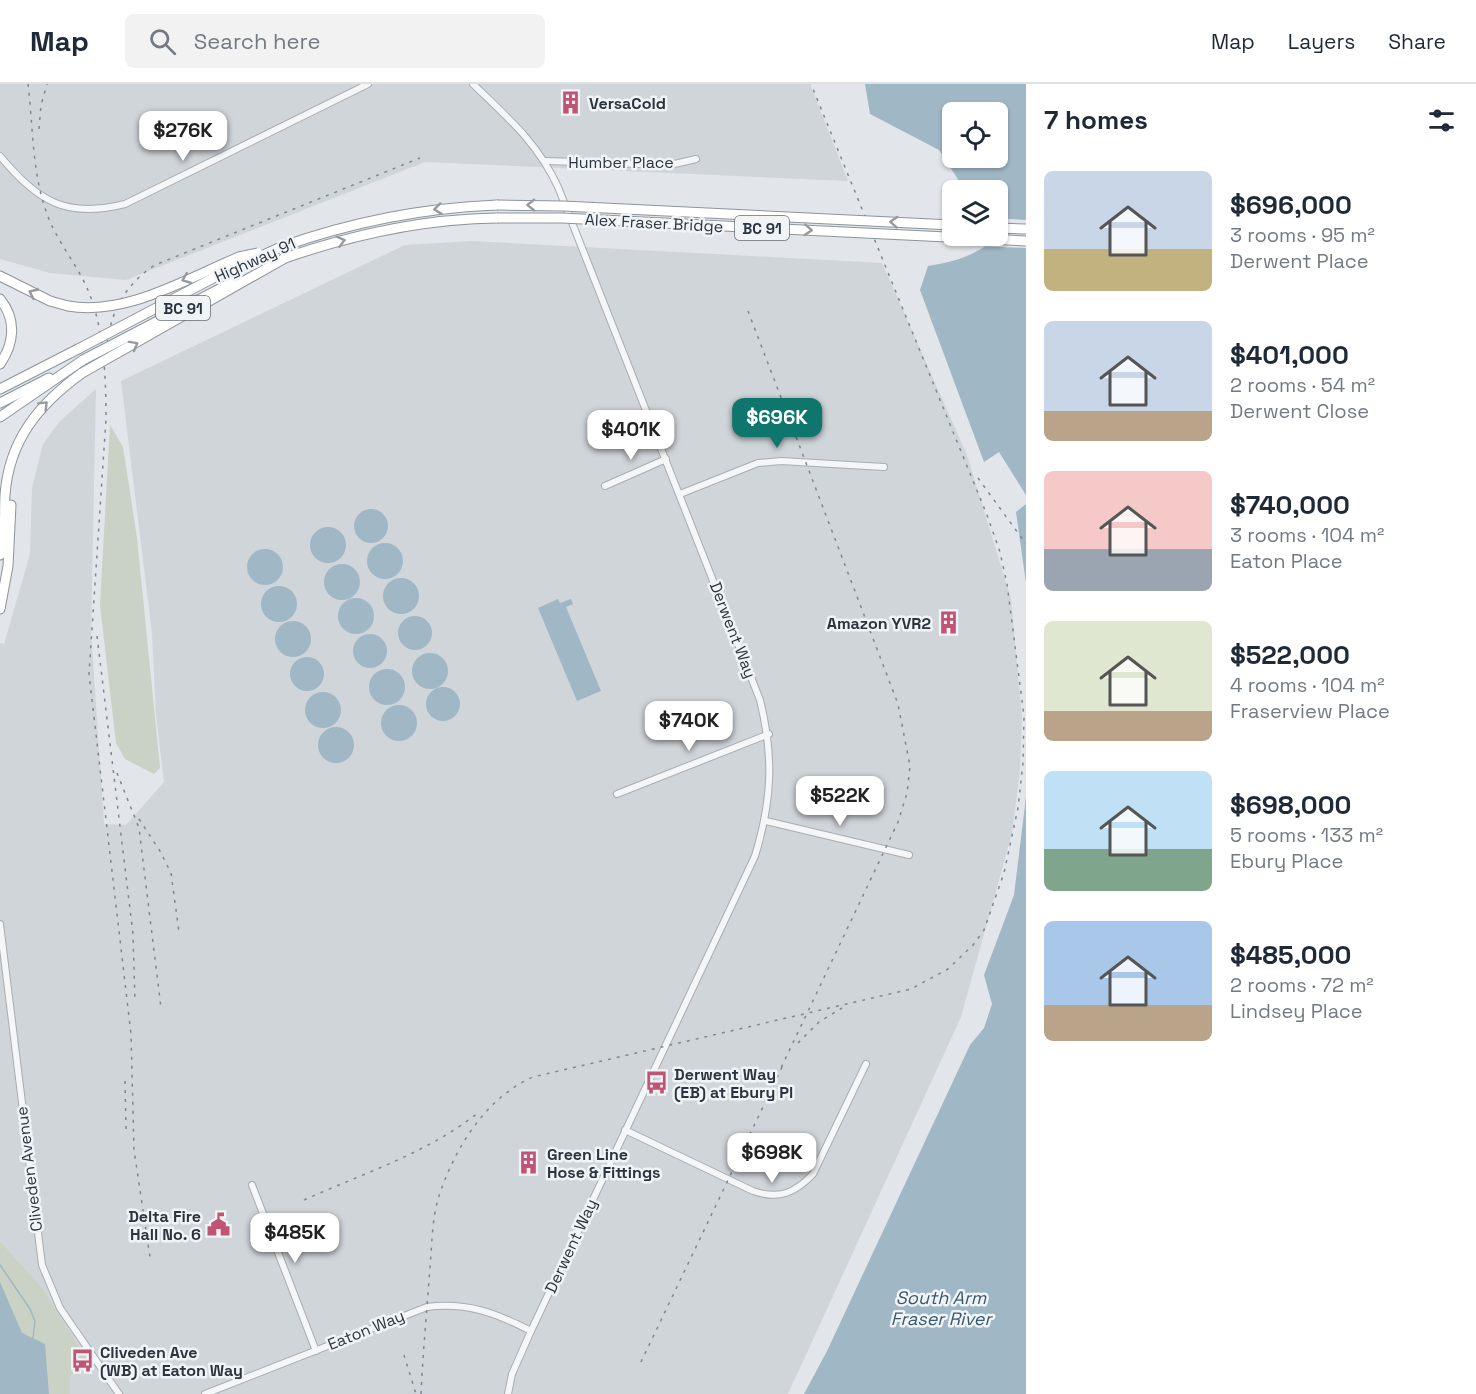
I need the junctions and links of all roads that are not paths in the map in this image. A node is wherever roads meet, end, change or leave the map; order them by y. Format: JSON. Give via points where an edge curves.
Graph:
{"nodes":[{"id":1,"x":368,"y":84,"type":"edge"},
{"id":2,"x":473,"y":84,"type":"edge"},
{"id":3,"x":0,"y":156,"type":"edge"},
{"id":4,"x":696,"y":159,"type":"dead end"},
{"id":5,"x":546,"y":161,"type":"junction"},
{"id":6,"x":497,"y":205,"type":"joint"},
{"id":7,"x":497,"y":218,"type":"joint"},
{"id":8,"x":942,"y":225,"type":"edge"},
{"id":9,"x":1008,"y":228,"type":"edge"},
{"id":10,"x":1026,"y":229,"type":"edge"},
{"id":11,"x":1026,"y":241,"type":"edge"},
{"id":12,"x":281,"y":248,"type":"junction"},
{"id":13,"x":285,"y":258,"type":"junction"},
{"id":14,"x":0,"y":276,"type":"edge"},
{"id":15,"x":0,"y":299,"type":"edge"},
{"id":16,"x":83,"y":360,"type":"junction"},
{"id":17,"x":0,"y":364,"type":"edge"},
{"id":18,"x":0,"y":389,"type":"edge"},
{"id":19,"x":0,"y":403,"type":"edge"},
{"id":20,"x":0,"y":417,"type":"edge"},
{"id":21,"x":17,"y":446,"type":"junction"},
{"id":22,"x":666,"y":459,"type":"junction"},
{"id":23,"x":884,"y":467,"type":"dead end"},
{"id":24,"x":605,"y":486,"type":"dead end"},
{"id":25,"x":680,"y":494,"type":"junction"},
{"id":26,"x":0,"y":555,"type":"edge"},
{"id":27,"x":0,"y":609,"type":"edge"},
{"id":28,"x":769,"y":734,"type":"junction"},
{"id":29,"x":617,"y":794,"type":"dead end"},
{"id":30,"x":766,"y":821,"type":"junction"},
{"id":31,"x":909,"y":855,"type":"dead end"},
{"id":32,"x":0,"y":924,"type":"edge"},
{"id":33,"x":2,"y":959,"type":"edge"},
{"id":34,"x":866,"y":1064,"type":"dead end"},
{"id":35,"x":625,"y":1130,"type":"junction"},
{"id":36,"x":252,"y":1185,"type":"dead end"},
{"id":37,"x":531,"y":1331,"type":"junction"},
{"id":38,"x":316,"y":1351,"type":"junction"},
{"id":39,"x":119,"y":1394,"type":"edge"},
{"id":40,"x":204,"y":1394,"type":"edge"},
{"id":41,"x":508,"y":1394,"type":"edge"}],
"edges":[{"from":1,"to":3,"type":"street","via":[[125,204],[105,209],[76,209],[50,202],[24,184]]},
{"from":2,"to":5,"type":"street","name":"Derwent Way","via":[[530,139]]},
{"from":4,"to":5,"type":"street","name":"Humber Place","via":[[670,165]]},
{"from":5,"to":22,"type":"street","name":"Derwent Way"},
{"from":8,"to":6,"type":"highway","name":"Alex Fraser Bridge","number":"BC 91","one_way":true,"bridge":true},
{"from":6,"to":12,"type":"highway","name":"Highway 91","number":"BC 91","one_way":true,"via":[[387,217]]},
{"from":7,"to":11,"type":"highway","name":"Alex Fraser Bridge","number":"BC 91","one_way":true,"bridge":true},
{"from":13,"to":7,"type":"highway","name":"Highway 91","number":"BC 91","one_way":true,"via":[[390,229],[454,219]]},
{"from":9,"to":10,"type":"highway"},
{"from":12,"to":14,"type":"highway","one_way":true,"bridge":true,"via":[[239,257],[122,304],[93,308],[50,301]]},
{"from":12,"to":18,"type":"highway","name":"Highway 91","number":"BC 91","bridge":true,"via":[[219,275]]},
{"from":13,"to":16,"type":"highway","number":"BC 91","bridge":true},
{"from":21,"to":13,"type":"highway","one_way":true,"bridge":true,"via":[[36,412],[82,374]]},
{"from":15,"to":17,"type":"highway","via":[[12,322],[8,353]]},
{"from":16,"to":19,"type":"highway","number":"BC 91"},
{"from":16,"to":20,"type":"highway"},
{"from":21,"to":26,"type":"highway","via":[[9,465]]},
{"from":21,"to":27,"type":"highway","via":[[8,566]]},
{"from":22,"to":24,"type":"street"},
{"from":22,"to":25,"type":"street","name":"Derwent Way"},
{"from":23,"to":25,"type":"street","via":[[758,463]]},
{"from":25,"to":28,"type":"street","name":"Derwent Way","via":[[760,700]]},
{"from":28,"to":29,"type":"street"},
{"from":28,"to":30,"type":"street","name":"Derwent Way","via":[[771,774]]},
{"from":30,"to":31,"type":"street"},
{"from":30,"to":35,"type":"street","name":"Derwent Way","via":[[755,856]]},
{"from":32,"to":33,"type":"street","name":"Cliveden Avenue"},
{"from":33,"to":39,"type":"street","name":"Cliveden Avenue","via":[[42,1265],[60,1308]]},
{"from":34,"to":35,"type":"street","via":[[813,1174],[800,1188],[784,1195],[768,1196],[753,1191]]},
{"from":35,"to":37,"type":"street","name":"Derwent Way"},
{"from":36,"to":38,"type":"street"},
{"from":37,"to":38,"type":"street","name":"Eaton Way","via":[[486,1310],[442,1305],[411,1312]]},
{"from":37,"to":41,"type":"street","name":"Derwent Way","via":[[512,1374]]},
{"from":38,"to":40,"type":"street","name":"Eaton Way"}]}
